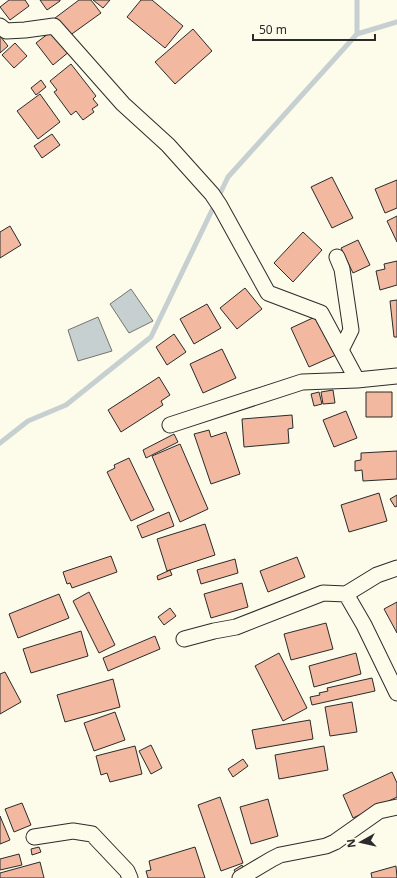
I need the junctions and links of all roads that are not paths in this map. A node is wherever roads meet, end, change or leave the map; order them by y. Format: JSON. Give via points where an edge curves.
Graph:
{"nodes":[{"id":1,"x":0,"y":26,"type":"edge"},
{"id":2,"x":337,"y":257,"type":"dead end"},
{"id":3,"x":341,"y":350,"type":"junction"},
{"id":4,"x":397,"y":376,"type":"edge"},
{"id":5,"x":357,"y":380,"type":"junction"},
{"id":6,"x":170,"y":425,"type":"dead end"},
{"id":7,"x":397,"y":568,"type":"edge"},
{"id":8,"x":346,"y":594,"type":"junction"},
{"id":9,"x":184,"y":639,"type":"dead end"},
{"id":10,"x":397,"y":693,"type":"edge"},
{"id":11,"x":397,"y":807,"type":"edge"},
{"id":12,"x":34,"y":837,"type":"dead end"},
{"id":13,"x":264,"y":872,"type":"edge"},
{"id":14,"x":130,"y":878,"type":"edge"},
{"id":15,"x":240,"y":878,"type":"edge"}],
"edges":[{"from":1,"to":3,"type":"street","via":[[6,30],[54,26],[123,104],[168,145],[216,200],[268,293],[321,313]]},
{"from":2,"to":3,"type":"street","via":[[342,269],[352,330]]},
{"from":3,"to":5,"type":"street"},
{"from":4,"to":5,"type":"street"},
{"from":5,"to":6,"type":"street","via":[[302,382]]},
{"from":7,"to":8,"type":"street","via":[[377,575]]},
{"from":8,"to":9,"type":"street","via":[[323,593],[236,627],[214,630]]},
{"from":8,"to":10,"type":"street"},
{"from":11,"to":13,"type":"street","via":[[379,810],[336,842],[280,856]]},
{"from":12,"to":14,"type":"street","via":[[73,831],[92,834],[127,871]]},
{"from":13,"to":15,"type":"street"}]}
